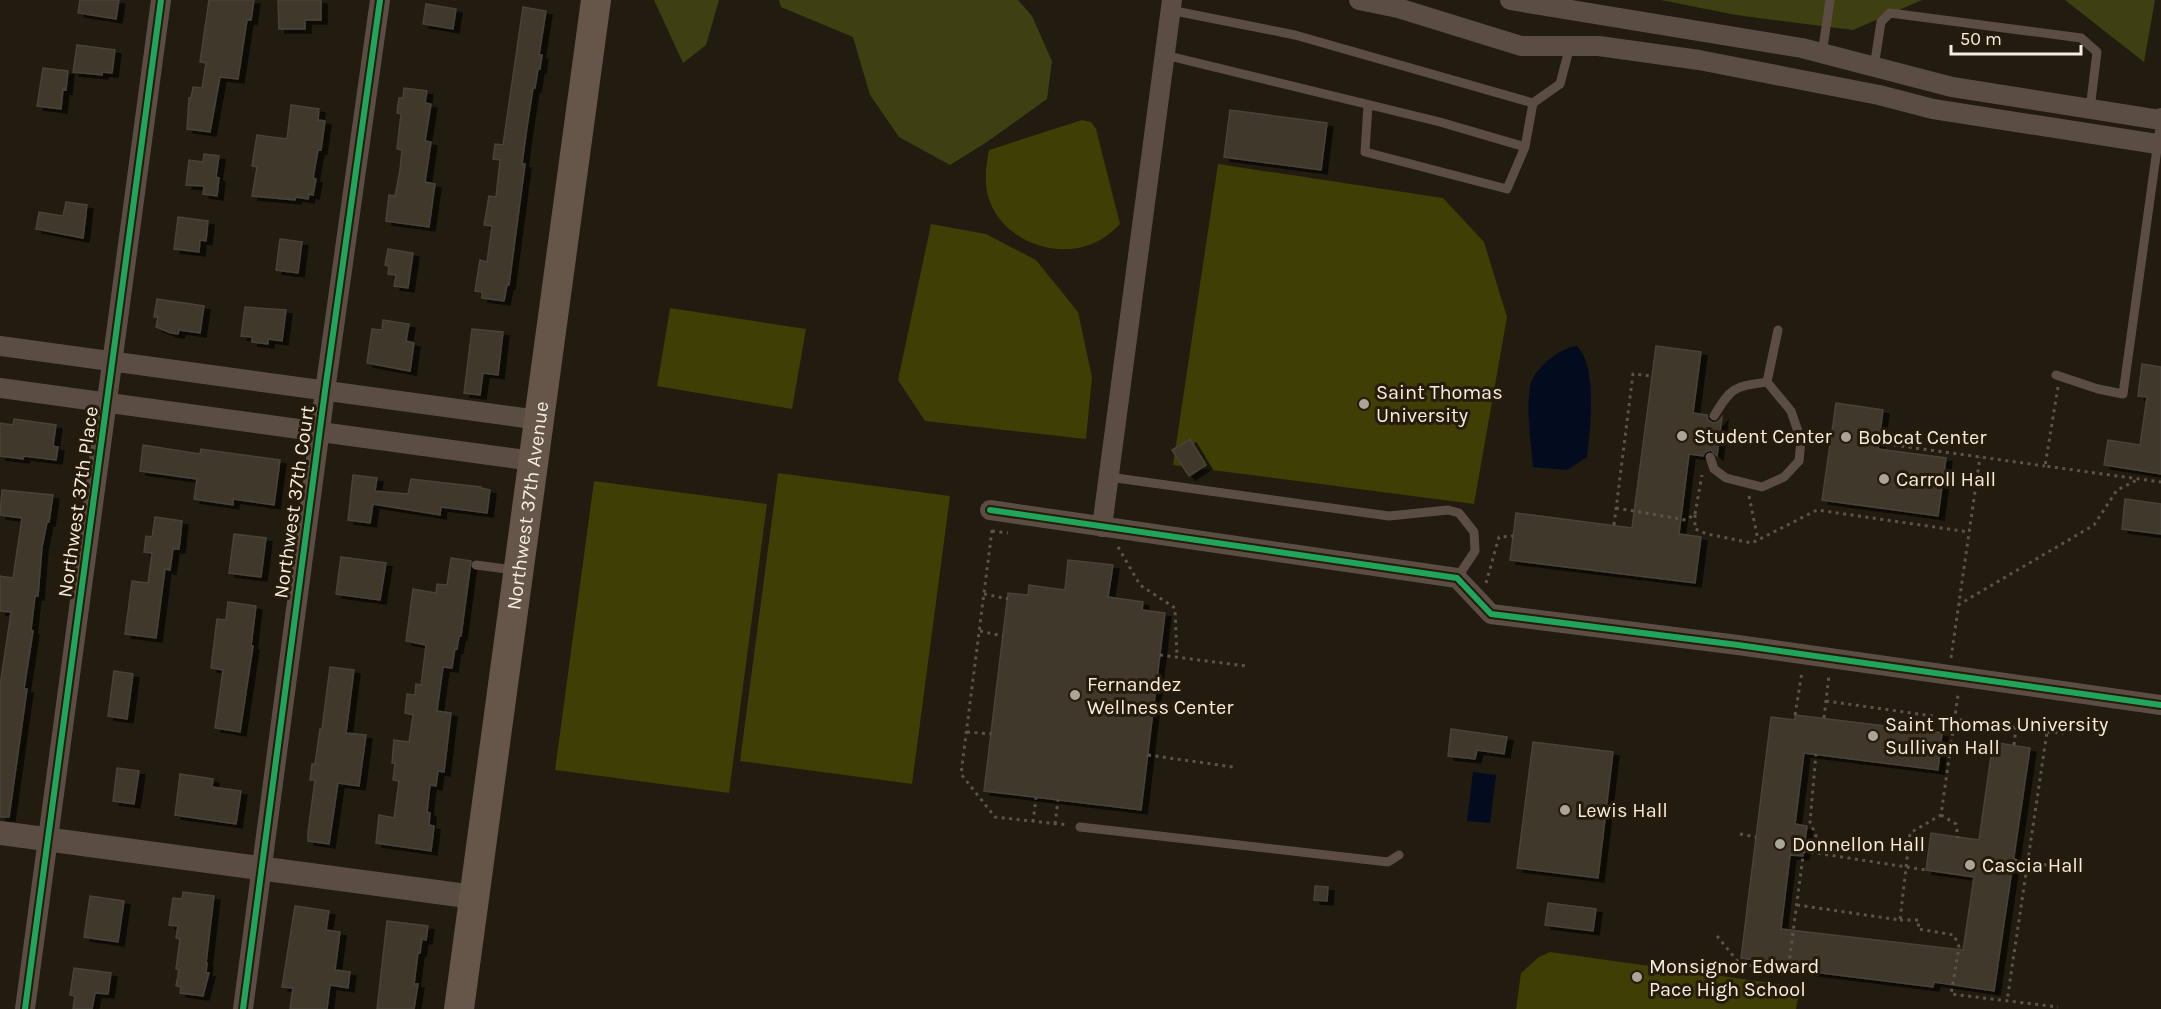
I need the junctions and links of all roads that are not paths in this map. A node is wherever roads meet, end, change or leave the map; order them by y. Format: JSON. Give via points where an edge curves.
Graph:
{"nodes":[{"id":1,"x":161,"y":0,"type":"edge"},
{"id":2,"x":380,"y":0,"type":"edge"},
{"id":3,"x":596,"y":0,"type":"edge"},
{"id":4,"x":1359,"y":0,"type":"edge"},
{"id":5,"x":1510,"y":0,"type":"edge"},
{"id":6,"x":1830,"y":0,"type":"edge"},
{"id":7,"x":1171,"y":5,"type":"edge"},
{"id":8,"x":1570,"y":46,"type":"junction"},
{"id":9,"x":1822,"y":54,"type":"junction"},
{"id":10,"x":1165,"y":55,"type":"junction"},
{"id":11,"x":1874,"y":67,"type":"junction"},
{"id":12,"x":1533,"y":103,"type":"junction"},
{"id":13,"x":1368,"y":105,"type":"junction"},
{"id":14,"x":2090,"y":109,"type":"junction"},
{"id":15,"x":2161,"y":119,"type":"edge"},
{"id":16,"x":2157,"y":144,"type":"junction"},
{"id":17,"x":1525,"y":147,"type":"junction"},
{"id":18,"x":1778,"y":330,"type":"dead end"},
{"id":19,"x":0,"y":346,"type":"edge"},
{"id":20,"x":113,"y":362,"type":"junction"},
{"id":21,"x":2058,"y":376,"type":"road end"},
{"id":22,"x":1767,"y":382,"type":"junction"},
{"id":23,"x":0,"y":388,"type":"edge"},
{"id":24,"x":325,"y":391,"type":"junction"},
{"id":25,"x":108,"y":403,"type":"junction"},
{"id":26,"x":1714,"y":416,"type":"dead end"},
{"id":27,"x":539,"y":420,"type":"junction"},
{"id":28,"x":320,"y":431,"type":"junction"},
{"id":29,"x":1710,"y":457,"type":"dead end"},
{"id":30,"x":533,"y":461,"type":"junction"},
{"id":31,"x":1109,"y":477,"type":"junction"},
{"id":32,"x":990,"y":510,"type":"road end"},
{"id":33,"x":1102,"y":526,"type":"junction"},
{"id":34,"x":476,"y":565,"type":"dead end"},
{"id":35,"x":519,"y":571,"type":"junction"},
{"id":36,"x":1457,"y":578,"type":"junction"},
{"id":37,"x":2161,"y":705,"type":"edge"},
{"id":38,"x":1080,"y":827,"type":"road end"},
{"id":39,"x":0,"y":833,"type":"edge"},
{"id":40,"x":48,"y":840,"type":"junction"},
{"id":41,"x":1399,"y":855,"type":"dead end"},
{"id":42,"x":261,"y":869,"type":"junction"},
{"id":43,"x":474,"y":897,"type":"junction"},
{"id":44,"x":25,"y":1009,"type":"edge"},
{"id":45,"x":243,"y":1009,"type":"edge"},
{"id":46,"x":459,"y":1009,"type":"edge"}],
"edges":[{"from":1,"to":20,"type":"street","name":"Northwest 37th Place"},
{"from":2,"to":24,"type":"street","name":"Northwest 37th Court"},
{"from":3,"to":27,"type":"main road","name":"Northwest 37th Avenue"},
{"from":4,"to":8,"type":"street","via":[[1521,46]]},
{"from":5,"to":9,"type":"street"},
{"from":6,"to":9,"type":"lane"},
{"from":7,"to":10,"type":"street"},
{"from":7,"to":12,"type":"lane","via":[[1295,35]]},
{"from":8,"to":12,"type":"lane","via":[[1560,84]]},
{"from":8,"to":16,"type":"street","via":[[1599,46],[1699,60],[1879,94],[1933,109]]},
{"from":9,"to":11,"type":"street"},
{"from":10,"to":13,"type":"lane"},
{"from":10,"to":31,"type":"street"},
{"from":11,"to":14,"type":"street","via":[[1952,87]]},
{"from":11,"to":14,"type":"lane","via":[[1881,22],[1890,13],[2081,39],[2097,51]]},
{"from":12,"to":17,"type":"lane"},
{"from":13,"to":17,"type":"lane"},
{"from":13,"to":17,"type":"lane","via":[[1365,152],[1507,189]]},
{"from":14,"to":15,"type":"street"},
{"from":15,"to":16,"type":"lane"},
{"from":16,"to":21,"type":"lane","via":[[2123,394]]},
{"from":18,"to":22,"type":"lane"},
{"from":19,"to":20,"type":"street"},
{"from":20,"to":24,"type":"street"},
{"from":20,"to":25,"type":"street","name":"Northwest 37th Place"},
{"from":22,"to":26,"type":"lane","via":[[1735,387]]},
{"from":22,"to":29,"type":"lane","via":[[1791,411],[1801,440],[1799,461],[1784,477],[1762,487],[1726,478],[1714,469]]},
{"from":23,"to":25,"type":"street"},
{"from":24,"to":27,"type":"street"},
{"from":24,"to":28,"type":"street","name":"Northwest 37th Court"},
{"from":25,"to":28,"type":"street"},
{"from":25,"to":40,"type":"street","name":"Northwest 37th Place"},
{"from":27,"to":30,"type":"main road","name":"Northwest 37th Avenue"},
{"from":28,"to":30,"type":"street"},
{"from":28,"to":42,"type":"street","name":"Northwest 37th Court"},
{"from":30,"to":35,"type":"main road","name":"Northwest 37th Avenue"},
{"from":31,"to":33,"type":"street"},
{"from":31,"to":36,"type":"lane","via":[[1389,516],[1448,510],[1459,513],[1474,532],[1476,551]]},
{"from":32,"to":33,"type":"street"},
{"from":33,"to":36,"type":"street"},
{"from":34,"to":35,"type":"lane"},
{"from":35,"to":43,"type":"main road","name":"Northwest 37th Avenue"},
{"from":36,"to":37,"type":"street","via":[[1491,614]]},
{"from":38,"to":41,"type":"lane","via":[[1388,862]]},
{"from":39,"to":40,"type":"street"},
{"from":40,"to":42,"type":"street"},
{"from":40,"to":44,"type":"street","name":"Northwest 37th Place"},
{"from":42,"to":43,"type":"street"},
{"from":42,"to":45,"type":"street","name":"Northwest 37th Court"},
{"from":43,"to":46,"type":"main road","name":"Northwest 37th Avenue"}]}
